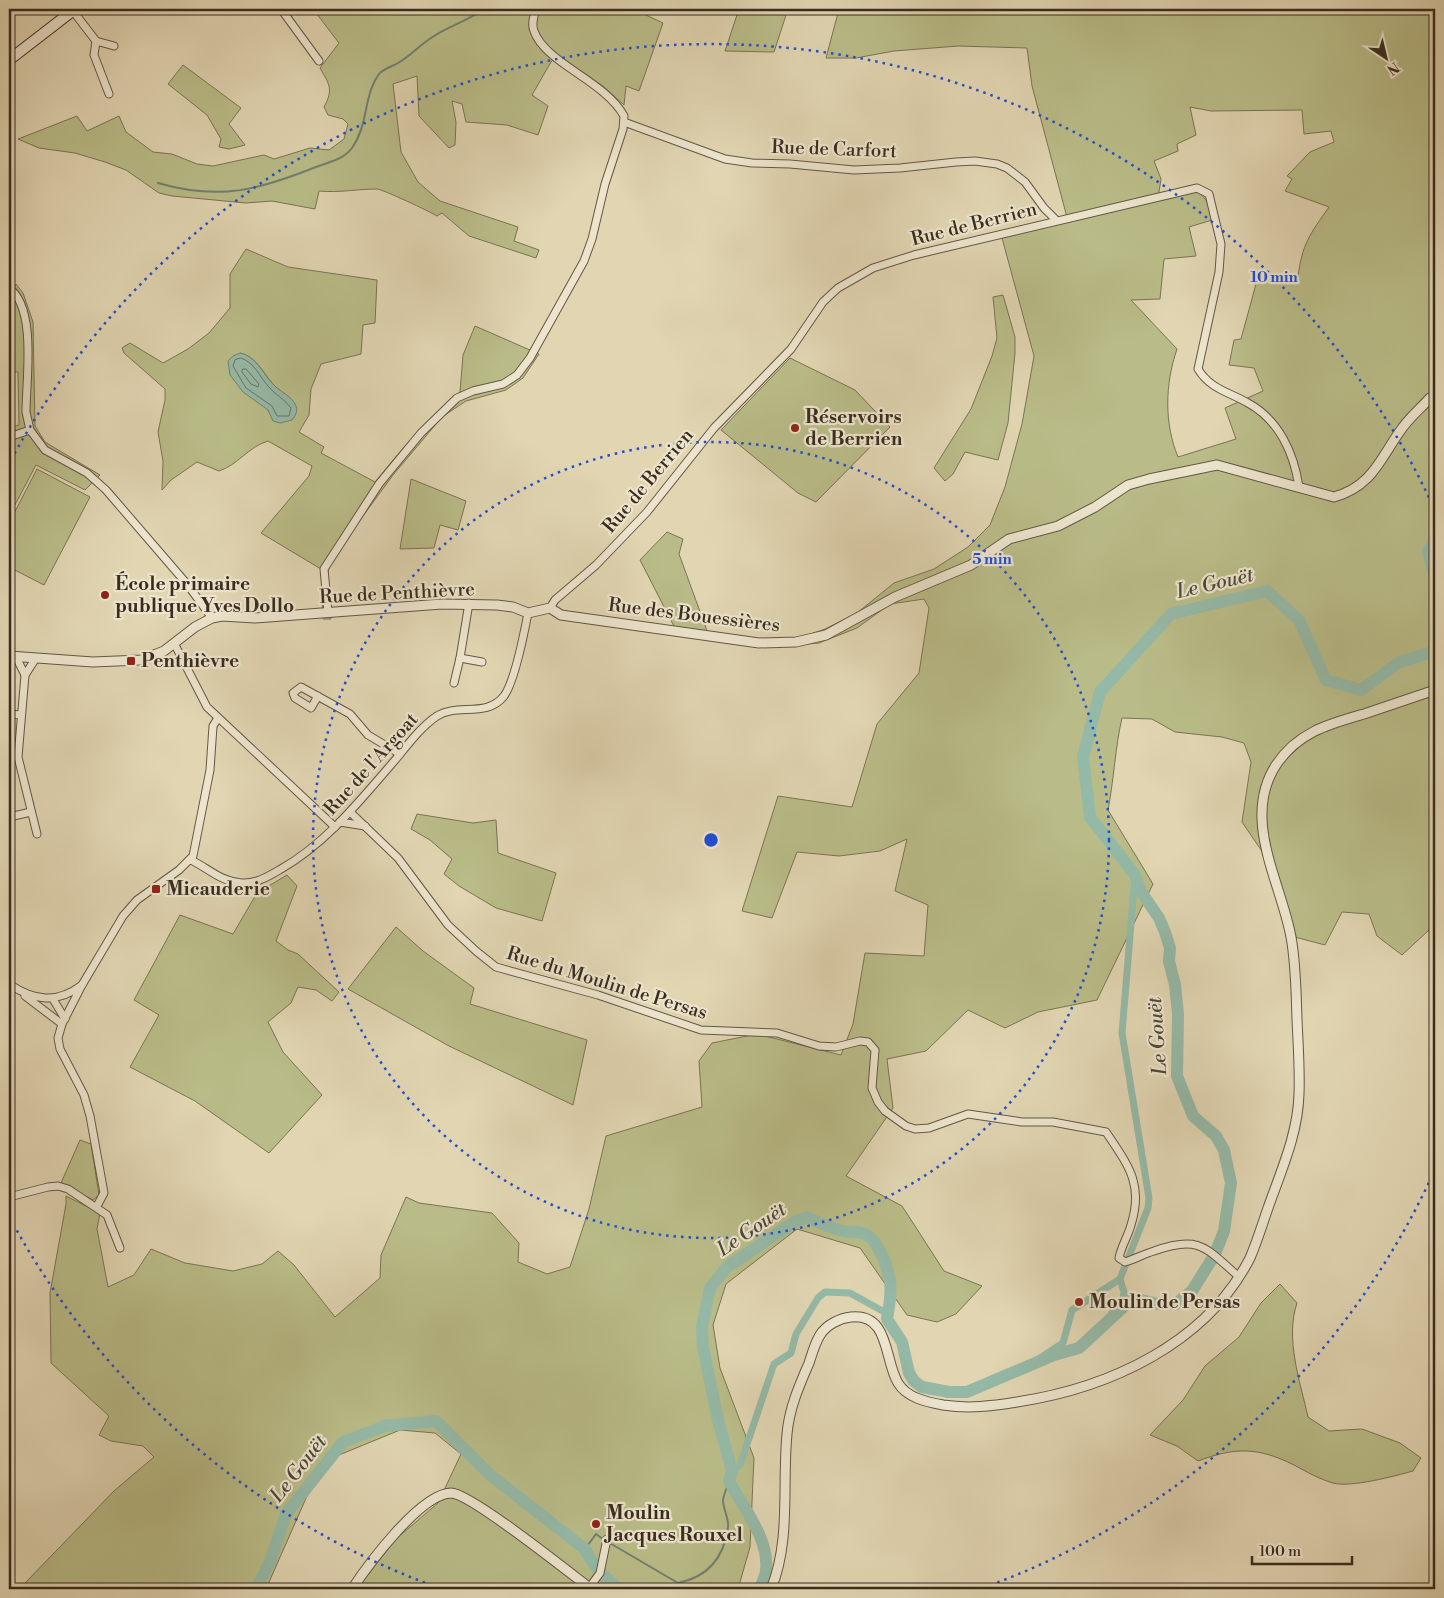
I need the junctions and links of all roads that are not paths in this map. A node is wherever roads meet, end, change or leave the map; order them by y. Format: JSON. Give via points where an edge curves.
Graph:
{"nodes":[{"id":1,"x":281,"y":9,"type":"edge"},
{"id":2,"x":536,"y":9,"type":"edge"},
{"id":3,"x":74,"y":10,"type":"edge"},
{"id":4,"x":96,"y":41,"type":"junction"},
{"id":5,"x":114,"y":46,"type":"dead end"},
{"id":6,"x":9,"y":60,"type":"edge"},
{"id":7,"x":319,"y":61,"type":"dead end"},
{"id":8,"x":109,"y":94,"type":"dead end"},
{"id":9,"x":624,"y":122,"type":"junction"},
{"id":10,"x":1056,"y":220,"type":"junction"},
{"id":11,"x":9,"y":288,"type":"edge"},
{"id":12,"x":1435,"y":396,"type":"edge"},
{"id":13,"x":30,"y":430,"type":"junction"},
{"id":14,"x":9,"y":433,"type":"edge"},
{"id":15,"x":1299,"y":487,"type":"junction"},
{"id":16,"x":469,"y":603,"type":"junction"},
{"id":17,"x":550,"y":608,"type":"junction"},
{"id":18,"x":328,"y":613,"type":"junction"},
{"id":19,"x":528,"y":613,"type":"junction"},
{"id":20,"x":212,"y":618,"type":"junction"},
{"id":21,"x":174,"y":643,"type":"junction"},
{"id":22,"x":14,"y":656,"type":"edge"},
{"id":23,"x":36,"y":658,"type":"junction"},
{"id":24,"x":460,"y":658,"type":"junction"},
{"id":25,"x":482,"y":662,"type":"dead end"},
{"id":26,"x":25,"y":674,"type":"junction"},
{"id":27,"x":454,"y":683,"type":"dead end"},
{"id":28,"x":1435,"y":690,"type":"edge"},
{"id":29,"x":318,"y":696,"type":"dead end"},
{"id":30,"x":9,"y":714,"type":"edge"},
{"id":31,"x":21,"y":715,"type":"junction"},
{"id":32,"x":218,"y":718,"type":"junction"},
{"id":33,"x":400,"y":754,"type":"junction"},
{"id":34,"x":31,"y":812,"type":"junction"},
{"id":35,"x":350,"y":812,"type":"junction"},
{"id":36,"x":9,"y":817,"type":"edge"},
{"id":37,"x":337,"y":825,"type":"junction"},
{"id":38,"x":366,"y":826,"type":"junction"},
{"id":39,"x":37,"y":834,"type":"dead end"},
{"id":40,"x":191,"y":860,"type":"junction"},
{"id":41,"x":9,"y":984,"type":"edge"},
{"id":42,"x":82,"y":985,"type":"junction"},
{"id":43,"x":21,"y":992,"type":"junction"},
{"id":44,"x":52,"y":999,"type":"junction"},
{"id":45,"x":63,"y":1022,"type":"junction"},
{"id":46,"x":9,"y":1197,"type":"edge"},
{"id":47,"x":97,"y":1206,"type":"junction"},
{"id":48,"x":120,"y":1248,"type":"dead end"},
{"id":49,"x":1238,"y":1276,"type":"junction"},
{"id":50,"x":606,"y":1541,"type":"dead end"},
{"id":51,"x":591,"y":1587,"type":"edge"},
{"id":52,"x":352,"y":1589,"type":"edge"},
{"id":53,"x":771,"y":1589,"type":"edge"}],
"edges":[{"from":1,"to":7,"type":"street"},
{"from":2,"to":9,"type":"street","via":[[532,20],[538,40],[556,58],[618,104]]},
{"from":3,"to":4,"type":"street"},
{"from":3,"to":6,"type":"main road"},
{"from":4,"to":5,"type":"street"},
{"from":4,"to":8,"type":"street","via":[[94,55]]},
{"from":9,"to":10,"type":"street","name":"Rue de Carfort","via":[[725,159],[752,163],[854,170],[956,162],[992,163],[1016,174]]},
{"from":9,"to":18,"type":"street","via":[[584,261],[530,358],[517,375],[503,384],[457,398],[420,433],[379,484],[324,569]]},
{"from":10,"to":15,"type":"street","name":"Rue de Berrien","via":[[1197,188],[1208,194],[1221,244],[1219,272],[1198,369],[1211,386],[1249,403],[1274,424],[1296,466]]},
{"from":10,"to":17,"type":"street","name":"Rue de Berrien","via":[[906,257],[873,268],[838,288],[823,302],[776,367],[714,428],[641,518]]},
{"from":11,"to":13,"type":"street","via":[[18,298],[27,327],[26,412]]},
{"from":12,"to":15,"type":"street","name":"Rue des Bouessières","via":[[1404,426],[1370,477],[1350,493],[1334,497]]},
{"from":13,"to":14,"type":"street","via":[[14,435]]},
{"from":13,"to":20,"type":"street","via":[[45,450],[92,476],[114,497]]},
{"from":15,"to":17,"type":"street","name":"Rue des Bouessières","via":[[1217,466],[1128,485],[1058,526],[1009,539],[971,565],[895,597],[838,630],[813,640],[759,643],[732,640],[561,615]]},
{"from":16,"to":18,"type":"street","name":"Rue de Penthièvre"},
{"from":16,"to":19,"type":"street","name":"Rue de Penthièvre","via":[[513,607]]},
{"from":16,"to":24,"type":"street"},
{"from":17,"to":19,"type":"street"},
{"from":18,"to":20,"type":"street","name":"Rue de Penthièvre"},
{"from":19,"to":33,"type":"street","name":"Rue de l'Argoat","via":[[510,685],[503,698],[490,707],[449,711],[437,716]]},
{"from":20,"to":21,"type":"street","name":"Rue de Penthièvre"},
{"from":21,"to":23,"type":"street","name":"Rue de Penthièvre","via":[[154,656],[126,662]]},
{"from":21,"to":32,"type":"street","via":[[207,707]]},
{"from":22,"to":23,"type":"street","name":"Rue de Penthièvre"},
{"from":22,"to":26,"type":"street"},
{"from":23,"to":26,"type":"street"},
{"from":24,"to":25,"type":"street"},
{"from":24,"to":27,"type":"street"},
{"from":26,"to":31,"type":"street"},
{"from":28,"to":49,"type":"street","via":[[1311,731],[1275,766],[1265,789],[1262,831],[1291,936],[1296,974],[1299,1094],[1292,1138],[1250,1257]]},
{"from":29,"to":33,"type":"street","via":[[350,714],[368,734]]},
{"from":30,"to":31,"type":"street"},
{"from":31,"to":34,"type":"street","via":[[18,757]]},
{"from":32,"to":37,"type":"street"},
{"from":32,"to":40,"type":"street","via":[[213,726],[203,810]]},
{"from":33,"to":35,"type":"street","name":"Rue de l'Argoat"},
{"from":34,"to":36,"type":"street"},
{"from":34,"to":39,"type":"street"},
{"from":35,"to":37,"type":"street","name":"Rue de l'Argoat"},
{"from":35,"to":38,"type":"street","name":"Rue du Moulin de Persas"},
{"from":37,"to":38,"type":"street"},
{"from":37,"to":40,"type":"street","name":"Rue de l'Argoat","via":[[293,862],[255,882],[243,883],[220,877]]},
{"from":38,"to":49,"type":"street","name":"Rue du Moulin de Persas","via":[[398,858],[448,925],[496,967],[598,995],[701,1030],[777,1033],[819,1046],[868,1042],[875,1050],[872,1088],[878,1102],[896,1120],[916,1129],[929,1128],[968,1114],[1022,1122],[1053,1122],[1106,1132],[1131,1170],[1136,1194],[1132,1223],[1120,1258],[1125,1262],[1181,1242],[1203,1246]]},
{"from":40,"to":42,"type":"street","via":[[137,900],[123,916]]},
{"from":41,"to":43,"type":"street"},
{"from":42,"to":44,"type":"street"},
{"from":42,"to":45,"type":"street"},
{"from":43,"to":44,"type":"street","via":[[31,997]]},
{"from":43,"to":45,"type":"street"},
{"from":44,"to":45,"type":"street"},
{"from":45,"to":47,"type":"street","via":[[58,1038],[60,1049],[88,1106],[98,1153],[104,1193]]},
{"from":46,"to":47,"type":"street","via":[[58,1186]]},
{"from":47,"to":48,"type":"street","via":[[107,1215]]},
{"from":49,"to":53,"type":"street","via":[[1209,1313],[1185,1335],[1124,1372],[1059,1394],[976,1408],[940,1405],[909,1396],[898,1384],[881,1332],[872,1322],[865,1318],[844,1318],[833,1323],[820,1335],[792,1407],[786,1439],[782,1540],[777,1576]]},
{"from":50,"to":51,"type":"street","via":[[600,1572]]},
{"from":51,"to":52,"type":"street","via":[[501,1521],[452,1493],[434,1499],[402,1525]]}]}
